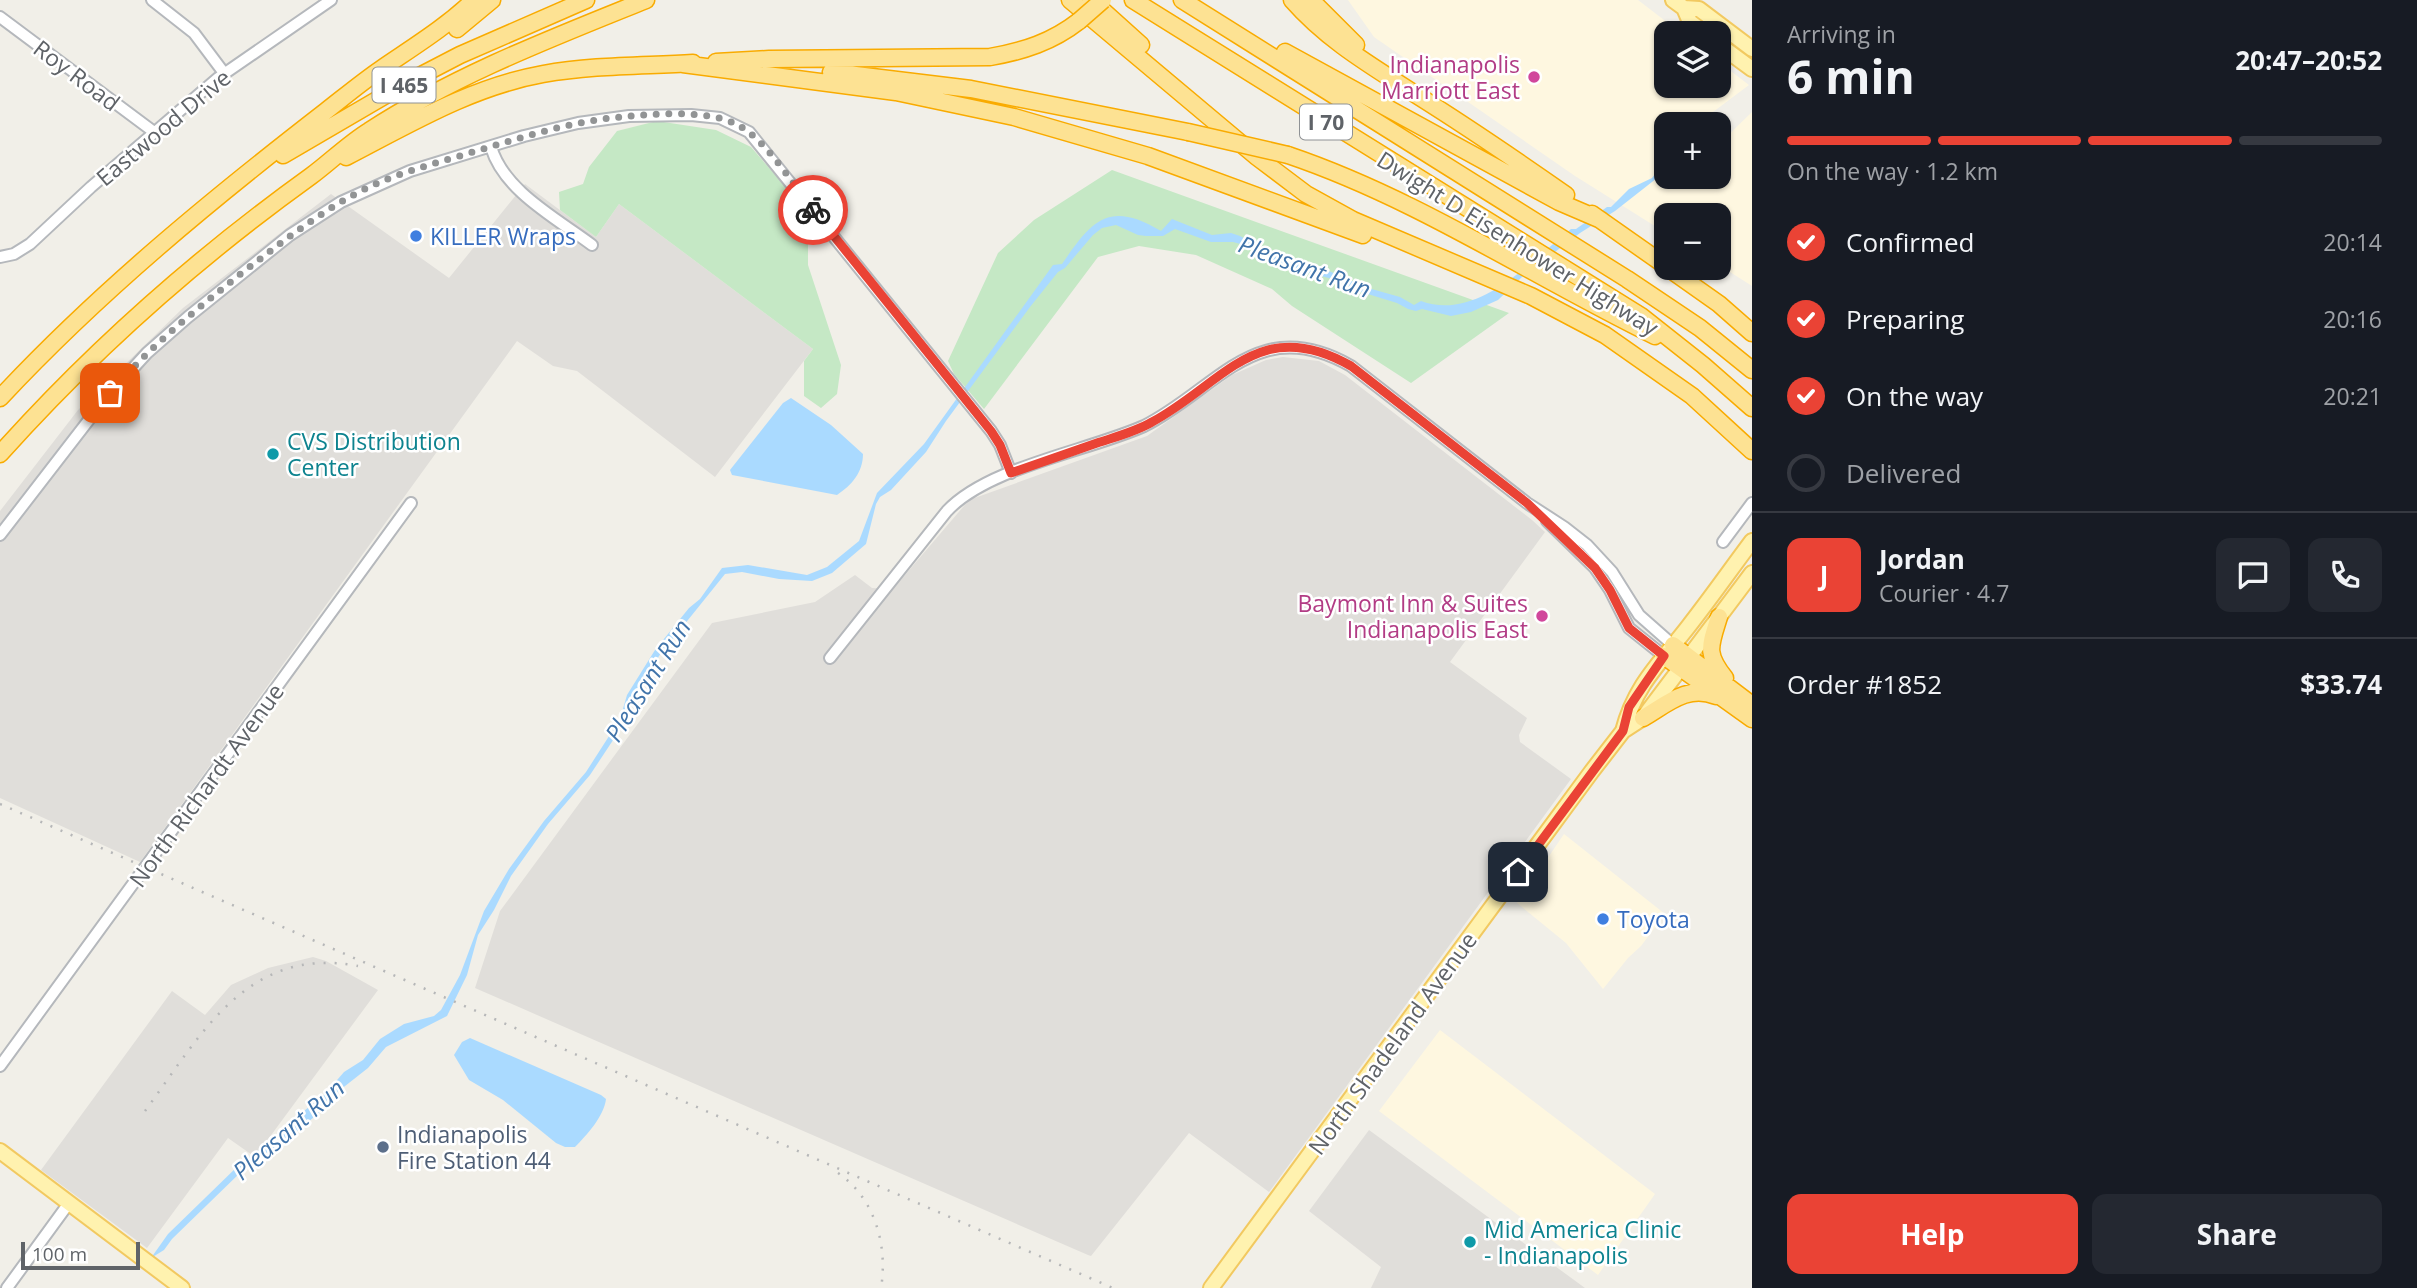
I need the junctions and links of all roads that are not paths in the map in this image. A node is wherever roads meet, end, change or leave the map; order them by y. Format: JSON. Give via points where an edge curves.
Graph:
{"nodes":[{"id":1,"x":152,"y":0,"type":"edge"},
{"id":2,"x":331,"y":0,"type":"edge"},
{"id":3,"x":474,"y":0,"type":"edge"},
{"id":4,"x":492,"y":0,"type":"edge"},
{"id":5,"x":586,"y":0,"type":"edge"},
{"id":6,"x":646,"y":0,"type":"edge"},
{"id":7,"x":1070,"y":0,"type":"edge"},
{"id":8,"x":1091,"y":0,"type":"edge"},
{"id":9,"x":1103,"y":0,"type":"edge"},
{"id":10,"x":1133,"y":0,"type":"edge"},
{"id":11,"x":1182,"y":0,"type":"edge"},
{"id":12,"x":1193,"y":0,"type":"edge"},
{"id":13,"x":1292,"y":0,"type":"edge"},
{"id":14,"x":1311,"y":0,"type":"edge"},
{"id":15,"x":1678,"y":4,"type":"edge"},
{"id":16,"x":0,"y":17,"type":"edge"},
{"id":17,"x":1689,"y":21,"type":"edge"},
{"id":18,"x":1752,"y":49,"type":"edge"},
{"id":19,"x":1731,"y":54,"type":"edge"},
{"id":20,"x":734,"y":61,"type":"junction"},
{"id":21,"x":683,"y":64,"type":"junction"},
{"id":22,"x":1752,"y":69,"type":"edge"},
{"id":23,"x":224,"y":73,"type":"junction"},
{"id":24,"x":1412,"y":92,"type":"junction"},
{"id":25,"x":316,"y":119,"type":"junction"},
{"id":26,"x":154,"y":132,"type":"junction"},
{"id":27,"x":1243,"y":145,"type":"junction"},
{"id":28,"x":491,"y":147,"type":"junction"},
{"id":29,"x":313,"y":175,"type":"junction"},
{"id":30,"x":242,"y":179,"type":"junction"},
{"id":31,"x":1573,"y":205,"type":"junction"},
{"id":32,"x":592,"y":245,"type":"dead end"},
{"id":33,"x":0,"y":257,"type":"edge"},
{"id":34,"x":1654,"y":258,"type":"edge"},
{"id":35,"x":1473,"y":272,"type":"junction"},
{"id":36,"x":1685,"y":280,"type":"edge"},
{"id":37,"x":1752,"y":333,"type":"edge"},
{"id":38,"x":1685,"y":351,"type":"junction"},
{"id":39,"x":1752,"y":370,"type":"edge"},
{"id":40,"x":0,"y":398,"type":"edge"},
{"id":41,"x":1752,"y":408,"type":"edge"},
{"id":42,"x":1752,"y":452,"type":"edge"},
{"id":43,"x":0,"y":454,"type":"edge"},
{"id":44,"x":1011,"y":473,"type":"junction"},
{"id":45,"x":1752,"y":502,"type":"edge"},
{"id":46,"x":411,"y":503,"type":"dead end"},
{"id":47,"x":0,"y":535,"type":"edge"},
{"id":48,"x":1752,"y":541,"type":"edge"},
{"id":49,"x":1723,"y":542,"type":"dead end"},
{"id":50,"x":1752,"y":573,"type":"edge"},
{"id":51,"x":1719,"y":617,"type":"junction"},
{"id":52,"x":1669,"y":650,"type":"junction"},
{"id":53,"x":830,"y":657,"type":"dead end"},
{"id":54,"x":1685,"y":662,"type":"junction"},
{"id":55,"x":1731,"y":696,"type":"junction"},
{"id":56,"x":1752,"y":705,"type":"edge"},
{"id":57,"x":1643,"y":718,"type":"junction"},
{"id":58,"x":1752,"y":719,"type":"edge"},
{"id":59,"x":1623,"y":731,"type":"junction"},
{"id":60,"x":0,"y":1066,"type":"edge"},
{"id":61,"x":0,"y":1152,"type":"edge"},
{"id":62,"x":69,"y":1203,"type":"junction"},
{"id":63,"x":7,"y":1288,"type":"edge"},
{"id":64,"x":182,"y":1288,"type":"edge"},
{"id":65,"x":1210,"y":1288,"type":"edge"}],
"edges":[{"from":1,"to":23,"type":"street","via":[[194,33]]},
{"from":2,"to":23,"type":"street","name":"Eastwood Drive"},
{"from":3,"to":25,"type":"highway","via":[[444,27]]},
{"from":4,"to":25,"type":"highway","via":[[449,34]]},
{"from":5,"to":30,"type":"highway","number":"I 465","via":[[441,65]]},
{"from":6,"to":29,"type":"highway","number":"I 465","via":[[440,91],[368,131]]},
{"from":7,"to":27,"type":"highway"},
{"from":8,"to":27,"type":"highway"},
{"from":9,"to":20,"type":"highway","bridge":true,"via":[[1044,43],[990,57]]},
{"from":10,"to":38,"type":"highway","name":"Dwight D Eisenhower Highway","number":"I 70","via":[[1641,317]]},
{"from":11,"to":39,"type":"highway","name":"Dwight D Eisenhower Highway","number":"I 70","via":[[1590,256],[1700,328]]},
{"from":12,"to":31,"type":"highway"},
{"from":13,"to":24,"type":"highway","via":[[1340,46]]},
{"from":14,"to":24,"type":"highway"},
{"from":15,"to":17,"type":"main road"},
{"from":15,"to":18,"type":"main road","via":[[1699,9]]},
{"from":16,"to":26,"type":"street","name":"Roy Road"},
{"from":19,"to":22,"type":"main road"},
{"from":20,"to":21,"type":"highway"},
{"from":20,"to":38,"type":"highway","bridge":true,"via":[[971,89],[1288,155],[1373,187]]},
{"from":21,"to":29,"type":"highway","via":[[570,70],[508,83],[431,111]]},
{"from":21,"to":35,"type":"highway","via":[[895,92],[1014,117],[1149,156]]},
{"from":23,"to":26,"type":"street","name":"Eastwood Drive"},
{"from":24,"to":31,"type":"highway"},
{"from":25,"to":30,"type":"highway"},
{"from":26,"to":33,"type":"street","name":"Eastwood Drive","via":[[27,246]]},
{"from":27,"to":35,"type":"highway","via":[[1334,211]]},
{"from":28,"to":32,"type":"street","via":[[512,185]]},
{"from":28,"to":44,"type":"street","via":[[554,128],[618,117],[720,118],[749,132],[995,438]]},
{"from":28,"to":47,"type":"street","via":[[366,189],[290,235],[173,328],[131,368]]},
{"from":29,"to":43,"type":"highway","number":"I 465","via":[[178,280],[79,371]]},
{"from":30,"to":40,"type":"highway","number":"I 465","via":[[138,264]]},
{"from":31,"to":34,"type":"highway"},
{"from":35,"to":42,"type":"highway","via":[[1589,325],[1638,356],[1707,408]]},
{"from":36,"to":37,"type":"highway"},
{"from":38,"to":41,"type":"highway","name":"Dwight D Eisenhower Highway","number":"I 70"},
{"from":44,"to":52,"type":"street","via":[[1139,429],[1237,362],[1267,350],[1324,353],[1351,366],[1527,503],[1595,568],[1629,628]]},
{"from":44,"to":53,"type":"street","via":[[975,488],[953,505]]},
{"from":45,"to":49,"type":"street"},
{"from":46,"to":60,"type":"street","name":"North Richardt Avenue"},
{"from":48,"to":52,"type":"main road","name":"North Shadeland Avenue"},
{"from":50,"to":51,"type":"main road","name":"North Shadeland Avenue"},
{"from":51,"to":54,"type":"main road","name":"North Shadeland Avenue"},
{"from":51,"to":55,"type":"highway","via":[[1710,654]]},
{"from":52,"to":54,"type":"highway"},
{"from":52,"to":59,"type":"main road","name":"North Shadeland Avenue","via":[[1629,707]]},
{"from":54,"to":55,"type":"highway"},
{"from":54,"to":57,"type":"main road","name":"North Shadeland Avenue"},
{"from":55,"to":56,"type":"highway"},
{"from":55,"to":57,"type":"highway","via":[[1693,691]]},
{"from":55,"to":58,"type":"highway"},
{"from":57,"to":59,"type":"main road","name":"North Shadeland Avenue"},
{"from":59,"to":65,"type":"main road","name":"North Shadeland Avenue"},
{"from":61,"to":62,"type":"main road"},
{"from":62,"to":63,"type":"street"},
{"from":62,"to":64,"type":"main road"}]}
